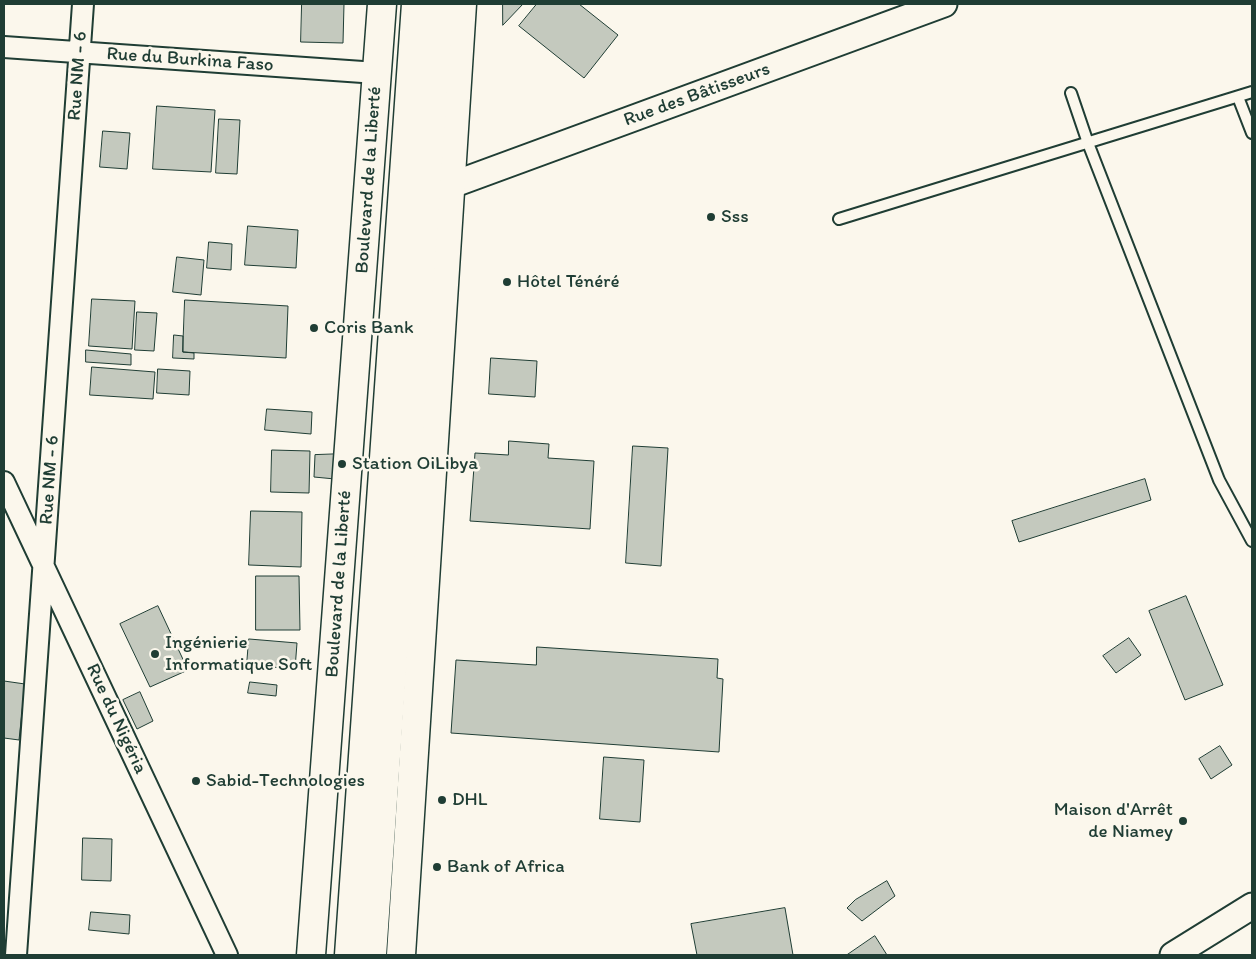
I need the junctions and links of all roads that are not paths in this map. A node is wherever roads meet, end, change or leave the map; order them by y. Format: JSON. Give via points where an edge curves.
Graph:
{"nodes":[{"id":1,"x":83,"y":4,"type":"edge"},
{"id":2,"x":382,"y":4,"type":"edge"},
{"id":3,"x":416,"y":4,"type":"edge"},
{"id":4,"x":439,"y":4,"type":"edge"},
{"id":5,"x":462,"y":4,"type":"edge"},
{"id":6,"x":944,"y":4,"type":"edge"},
{"id":7,"x":4,"y":47,"type":"edge"},
{"id":8,"x":80,"y":52,"type":"junction"},
{"id":9,"x":377,"y":73,"type":"junction"},
{"id":10,"x":1252,"y":92,"type":"edge"},
{"id":11,"x":1071,"y":93,"type":"dead end"},
{"id":12,"x":1238,"y":97,"type":"junction"},
{"id":13,"x":1252,"y":133,"type":"edge"},
{"id":14,"x":1088,"y":143,"type":"junction"},
{"id":15,"x":449,"y":186,"type":"junction"},
{"id":16,"x":839,"y":219,"type":"dead end"},
{"id":17,"x":4,"y":482,"type":"edge"},
{"id":18,"x":1252,"y":541,"type":"edge"},
{"id":19,"x":44,"y":566,"type":"junction"},
{"id":20,"x":1252,"y":906,"type":"edge"},
{"id":21,"x":16,"y":955,"type":"edge"},
{"id":22,"x":227,"y":955,"type":"edge"},
{"id":23,"x":311,"y":955,"type":"edge"},
{"id":24,"x":349,"y":955,"type":"edge"},
{"id":25,"x":372,"y":955,"type":"edge"},
{"id":26,"x":401,"y":955,"type":"edge"},
{"id":27,"x":1174,"y":955,"type":"edge"}],
"edges":[{"from":1,"to":8,"type":"street","name":"Rue NM - 6"},
{"from":2,"to":9,"type":"main road","name":"Boulevard de la Liberté"},
{"from":3,"to":24,"type":"main road","name":"Boulevard de la Liberté"},
{"from":4,"to":25,"type":"main road"},
{"from":5,"to":15,"type":"main road"},
{"from":6,"to":15,"type":"street","name":"Rue des Bâtisseurs"},
{"from":7,"to":8,"type":"street","name":"Rue du Burkina Faso"},
{"from":8,"to":9,"type":"street","name":"Rue du Burkina Faso"},
{"from":8,"to":19,"type":"street","name":"Rue NM - 6"},
{"from":9,"to":23,"type":"main road","name":"Boulevard de la Liberté"},
{"from":10,"to":12,"type":"lane"},
{"from":11,"to":14,"type":"lane"},
{"from":12,"to":13,"type":"lane"},
{"from":12,"to":14,"type":"lane"},
{"from":14,"to":16,"type":"lane"},
{"from":14,"to":18,"type":"lane","via":[[1219,480]]},
{"from":15,"to":26,"type":"main road"},
{"from":17,"to":19,"type":"street","name":"Rue du Nigéria"},
{"from":19,"to":21,"type":"street","name":"Rue NM - 6"},
{"from":19,"to":22,"type":"street","name":"Rue du Nigéria"},
{"from":20,"to":27,"type":"street"}]}
